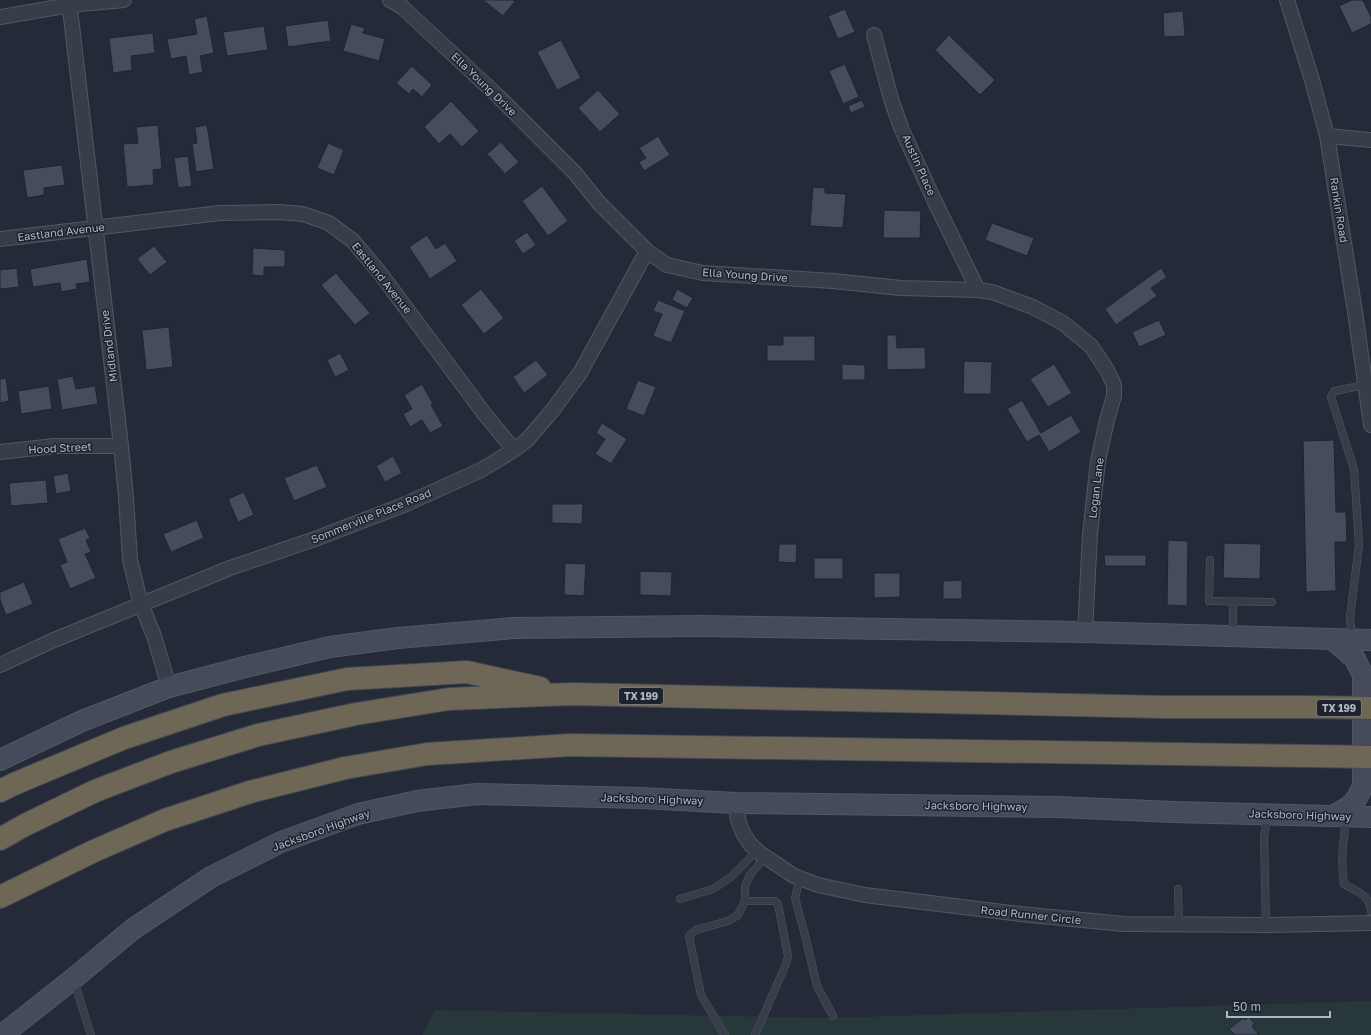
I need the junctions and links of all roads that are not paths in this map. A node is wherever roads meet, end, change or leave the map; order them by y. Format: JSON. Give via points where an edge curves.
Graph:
{"nodes":[{"id":1,"x":124,"y":0,"type":"edge"},
{"id":2,"x":390,"y":0,"type":"edge"},
{"id":3,"x":1287,"y":0,"type":"edge"},
{"id":4,"x":69,"y":3,"type":"edge"},
{"id":5,"x":0,"y":17,"type":"edge"},
{"id":6,"x":874,"y":35,"type":"dead end"},
{"id":7,"x":1327,"y":136,"type":"junction"},
{"id":8,"x":1371,"y":140,"type":"edge"},
{"id":9,"x":95,"y":228,"type":"junction"},
{"id":10,"x":0,"y":239,"type":"edge"},
{"id":11,"x":647,"y":251,"type":"junction"},
{"id":12,"x":978,"y":290,"type":"junction"},
{"id":13,"x":1094,"y":350,"type":"joint"},
{"id":14,"x":1365,"y":385,"type":"junction"},
{"id":15,"x":1371,"y":425,"type":"edge"},
{"id":16,"x":121,"y":446,"type":"junction"},
{"id":17,"x":514,"y":450,"type":"junction"},
{"id":18,"x":0,"y":452,"type":"edge"},
{"id":19,"x":1210,"y":560,"type":"dead end"},
{"id":20,"x":1233,"y":602,"type":"junction"},
{"id":21,"x":1272,"y":602,"type":"dead end"},
{"id":22,"x":142,"y":605,"type":"junction"},
{"id":23,"x":1085,"y":632,"type":"junction"},
{"id":24,"x":1232,"y":636,"type":"junction"},
{"id":25,"x":1332,"y":639,"type":"junction"},
{"id":26,"x":1362,"y":640,"type":"edge"},
{"id":27,"x":0,"y":664,"type":"edge"},
{"id":28,"x":169,"y":687,"type":"junction"},
{"id":29,"x":572,"y":694,"type":"junction"},
{"id":30,"x":1371,"y":708,"type":"edge"},
{"id":31,"x":1371,"y":757,"type":"edge"},
{"id":32,"x":0,"y":760,"type":"edge"},
{"id":33,"x":0,"y":791,"type":"edge"},
{"id":34,"x":736,"y":803,"type":"junction"},
{"id":35,"x":1268,"y":814,"type":"junction"},
{"id":36,"x":1339,"y":817,"type":"junction"},
{"id":37,"x":1371,"y":817,"type":"edge"},
{"id":38,"x":0,"y":839,"type":"edge"},
{"id":39,"x":761,"y":854,"type":"junction"},
{"id":40,"x":800,"y":878,"type":"junction"},
{"id":41,"x":1178,"y":889,"type":"dead end"},
{"id":42,"x":0,"y":897,"type":"edge"},
{"id":43,"x":680,"y":899,"type":"dead end"},
{"id":44,"x":745,"y":901,"type":"junction"},
{"id":45,"x":1371,"y":910,"type":"edge"},
{"id":46,"x":1371,"y":918,"type":"edge"},
{"id":47,"x":1371,"y":923,"type":"edge"},
{"id":48,"x":1179,"y":924,"type":"junction"},
{"id":49,"x":1266,"y":925,"type":"junction"},
{"id":50,"x":73,"y":979,"type":"junction"},
{"id":51,"x":833,"y":1016,"type":"dead end"},
{"id":52,"x":2,"y":1035,"type":"edge"},
{"id":53,"x":91,"y":1035,"type":"edge"},
{"id":54,"x":725,"y":1035,"type":"edge"},
{"id":55,"x":755,"y":1035,"type":"edge"}],
"edges":[{"from":1,"to":4,"type":"street"},
{"from":2,"to":11,"type":"street","name":"Ella Young Drive","via":[[402,7],[499,97]]},
{"from":3,"to":7,"type":"street","name":"Rankin Road"},
{"from":4,"to":5,"type":"street"},
{"from":4,"to":9,"type":"street","name":"Midland Drive"},
{"from":6,"to":12,"type":"street","name":"Austin Place","via":[[902,130]]},
{"from":7,"to":8,"type":"street"},
{"from":7,"to":14,"type":"street","name":"Rankin Road","via":[[1356,312]]},
{"from":9,"to":10,"type":"street","name":"Eastland Avenue"},
{"from":9,"to":16,"type":"street","name":"Midland Drive"},
{"from":9,"to":17,"type":"street","name":"Eastland Avenue","via":[[220,213],[303,214],[329,223],[353,241],[380,273]]},
{"from":11,"to":12,"type":"street","name":"Ella Young Drive","via":[[667,265],[704,273],[901,288]]},
{"from":11,"to":17,"type":"street","name":"Sommerville Place Road","via":[[580,373],[552,411],[527,440]]},
{"from":12,"to":13,"type":"street","name":"Ella Young Drive","via":[[992,292],[1033,307],[1063,323]]},
{"from":13,"to":23,"type":"street","name":"Logan Lane","via":[[1112,380],[1114,396],[1098,461],[1090,534]]},
{"from":14,"to":15,"type":"street","name":"Rankin Road"},
{"from":14,"to":26,"type":"lane","via":[[1334,390],[1331,397],[1354,469],[1359,544],[1350,618]]},
{"from":16,"to":18,"type":"street","name":"Hood Street","via":[[54,446]]},
{"from":16,"to":22,"type":"street","name":"Midland Drive","via":[[130,560]]},
{"from":17,"to":22,"type":"street","name":"Sommerville Place Road","via":[[481,470],[406,504],[230,568]]},
{"from":19,"to":20,"type":"lane","via":[[1209,601]]},
{"from":20,"to":21,"type":"lane"},
{"from":20,"to":24,"type":"lane"},
{"from":22,"to":27,"type":"street","name":"Sommerville Place Road"},
{"from":22,"to":28,"type":"street","name":"Midland Drive"},
{"from":23,"to":24,"type":"main road"},
{"from":23,"to":28,"type":"main road","via":[[701,626],[514,628],[398,638],[330,648]]},
{"from":24,"to":25,"type":"main road"},
{"from":25,"to":26,"type":"main road"},
{"from":25,"to":36,"type":"main road","via":[[1355,659],[1363,675],[1363,785],[1358,797]]},
{"from":28,"to":32,"type":"main road","via":[[82,721]]},
{"from":29,"to":30,"type":"highway","number":"TX 199","bridge":true,"via":[[1154,707]]},
{"from":29,"to":33,"type":"highway","via":[[467,672],[347,679],[223,705],[124,738]]},
{"from":29,"to":38,"type":"highway","number":"TX 199","via":[[449,700],[356,714],[258,735],[171,762],[95,791]]},
{"from":31,"to":42,"type":"highway","bridge":true,"via":[[570,744],[426,754],[345,768],[250,792],[165,820]]},
{"from":34,"to":35,"type":"main road","name":"Jacksboro Highway","via":[[1058,807]]},
{"from":34,"to":39,"type":"street","name":"Road Runner Circle","via":[[743,833]]},
{"from":34,"to":50,"type":"main road","name":"Jacksboro Highway","via":[[477,794],[417,801],[358,814],[281,842],[211,877],[133,929]]},
{"from":35,"to":36,"type":"main road","name":"Jacksboro Highway"},
{"from":35,"to":49,"type":"lane","via":[[1264,837]]},
{"from":36,"to":37,"type":"main road","name":"Jacksboro Highway"},
{"from":36,"to":45,"type":"lane","via":[[1344,884],[1365,895]]},
{"from":39,"to":40,"type":"street","name":"Road Runner Circle"},
{"from":39,"to":43,"type":"lane","via":[[713,889]]},
{"from":39,"to":44,"type":"lane","via":[[745,886]]},
{"from":40,"to":48,"type":"street","name":"Road Runner Circle","via":[[840,890],[919,902],[1124,924]]},
{"from":40,"to":51,"type":"lane","via":[[795,898],[817,986]]},
{"from":41,"to":48,"type":"lane"},
{"from":44,"to":54,"type":"lane","via":[[738,915],[728,922],[696,930],[689,936],[701,995]]},
{"from":44,"to":55,"type":"lane","via":[[775,901],[778,904],[788,956]]},
{"from":46,"to":47,"type":"lane"},
{"from":47,"to":49,"type":"street","name":"Road Runner Circle"},
{"from":48,"to":49,"type":"street","name":"Road Runner Circle"},
{"from":50,"to":52,"type":"main road","name":"Jacksboro Highway"},
{"from":50,"to":53,"type":"lane"}]}
